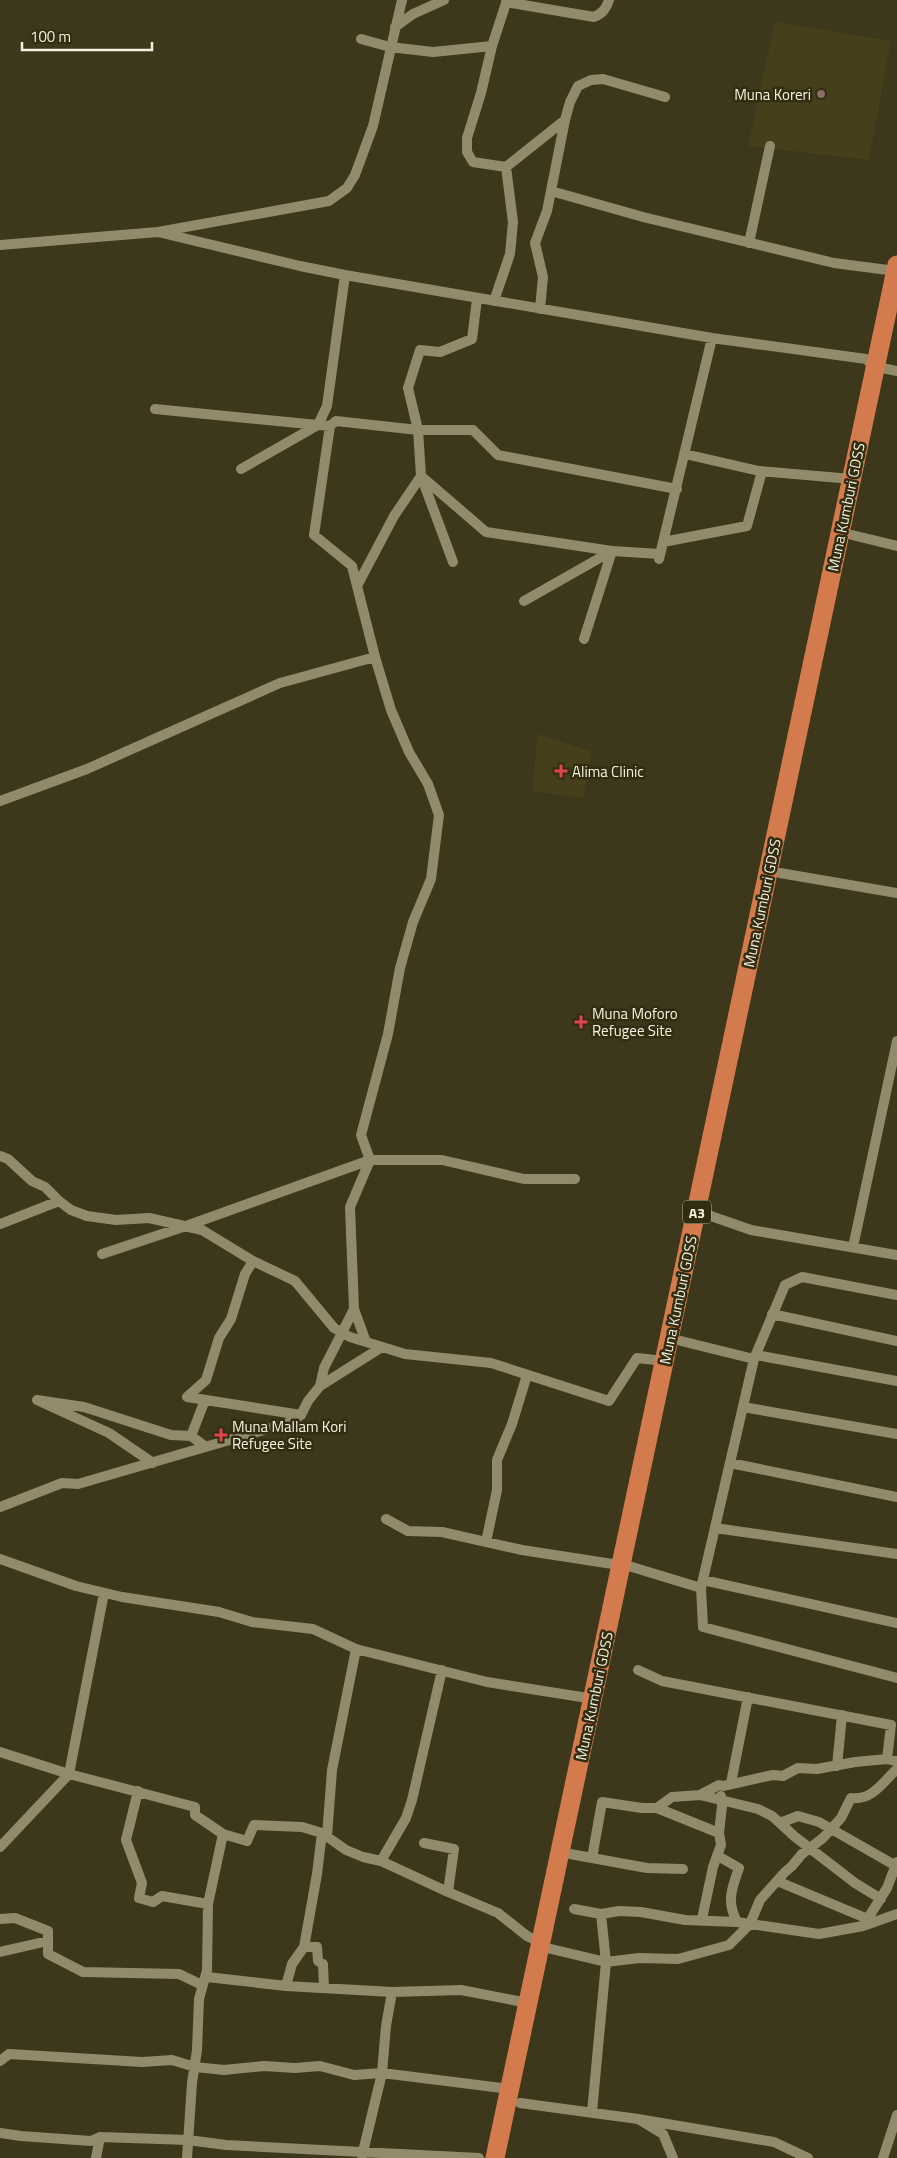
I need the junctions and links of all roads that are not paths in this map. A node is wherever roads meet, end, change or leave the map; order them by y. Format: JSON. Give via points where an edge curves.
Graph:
{"nodes":[{"id":1,"x":402,"y":0,"type":"edge"},
{"id":2,"x":444,"y":0,"type":"edge"},
{"id":3,"x":609,"y":0,"type":"edge"},
{"id":4,"x":507,"y":1,"type":"edge"},
{"id":5,"x":395,"y":27,"type":"junction"},
{"id":6,"x":361,"y":39,"type":"dead end"},
{"id":7,"x":492,"y":46,"type":"junction"},
{"id":8,"x":390,"y":47,"type":"junction"},
{"id":9,"x":665,"y":97,"type":"dead end"},
{"id":10,"x":565,"y":120,"type":"junction"},
{"id":11,"x":770,"y":146,"type":"dead end"},
{"id":12,"x":506,"y":167,"type":"junction"},
{"id":13,"x":551,"y":191,"type":"junction"},
{"id":14,"x":158,"y":232,"type":"junction"},
{"id":15,"x":749,"y":243,"type":"junction"},
{"id":16,"x":0,"y":245,"type":"edge"},
{"id":17,"x":896,"y":268,"type":"edge"},
{"id":18,"x":345,"y":275,"type":"junction"},
{"id":19,"x":477,"y":299,"type":"junction"},
{"id":20,"x":494,"y":301,"type":"junction"},
{"id":21,"x":540,"y":309,"type":"junction"},
{"id":22,"x":897,"y":322,"type":"edge"},
{"id":23,"x":712,"y":338,"type":"junction"},
{"id":24,"x":886,"y":369,"type":"edge"},
{"id":25,"x":155,"y":409,"type":"dead end"},
{"id":26,"x":318,"y":425,"type":"junction"},
{"id":27,"x":330,"y":426,"type":"junction"},
{"id":28,"x":418,"y":430,"type":"junction"},
{"id":29,"x":685,"y":454,"type":"junction"},
{"id":30,"x":241,"y":469,"type":"dead end"},
{"id":31,"x":762,"y":472,"type":"junction"},
{"id":32,"x":422,"y":476,"type":"junction"},
{"id":33,"x":852,"y":479,"type":"junction"},
{"id":34,"x":677,"y":489,"type":"junction"},
{"id":35,"x":852,"y":535,"type":"junction"},
{"id":36,"x":664,"y":542,"type":"junction"},
{"id":37,"x":897,"y":546,"type":"edge"},
{"id":38,"x":612,"y":551,"type":"junction"},
{"id":39,"x":454,"y":562,"type":"dead end"},
{"id":40,"x":358,"y":586,"type":"junction"},
{"id":41,"x":524,"y":601,"type":"dead end"},
{"id":42,"x":584,"y":639,"type":"dead end"},
{"id":43,"x":375,"y":657,"type":"junction"},
{"id":44,"x":0,"y":801,"type":"edge"},
{"id":45,"x":780,"y":873,"type":"junction"},
{"id":46,"x":897,"y":893,"type":"edge"},
{"id":47,"x":897,"y":1041,"type":"edge"},
{"id":48,"x":0,"y":1156,"type":"edge"},
{"id":49,"x":370,"y":1160,"type":"junction"},
{"id":50,"x":575,"y":1179,"type":"dead end"},
{"id":51,"x":59,"y":1202,"type":"junction"},
{"id":52,"x":708,"y":1215,"type":"junction"},
{"id":53,"x":0,"y":1224,"type":"edge"},
{"id":54,"x":186,"y":1226,"type":"junction"},
{"id":55,"x":853,"y":1247,"type":"junction"},
{"id":56,"x":102,"y":1254,"type":"dead end"},
{"id":57,"x":897,"y":1255,"type":"edge"},
{"id":58,"x":253,"y":1261,"type":"junction"},
{"id":59,"x":897,"y":1295,"type":"edge"},
{"id":60,"x":354,"y":1309,"type":"junction"},
{"id":61,"x":772,"y":1314,"type":"junction"},
{"id":62,"x":342,"y":1332,"type":"junction"},
{"id":63,"x":681,"y":1341,"type":"junction"},
{"id":64,"x":897,"y":1341,"type":"edge"},
{"id":65,"x":366,"y":1342,"type":"junction"},
{"id":66,"x":382,"y":1347,"type":"junction"},
{"id":67,"x":755,"y":1357,"type":"junction"},
{"id":68,"x":665,"y":1361,"type":"junction"},
{"id":69,"x":527,"y":1375,"type":"junction"},
{"id":70,"x":897,"y":1381,"type":"edge"},
{"id":71,"x":320,"y":1386,"type":"junction"},
{"id":72,"x":205,"y":1400,"type":"junction"},
{"id":73,"x":743,"y":1407,"type":"junction"},
{"id":74,"x":302,"y":1415,"type":"junction"},
{"id":75,"x":897,"y":1434,"type":"edge"},
{"id":76,"x":191,"y":1436,"type":"junction"},
{"id":77,"x":206,"y":1447,"type":"junction"},
{"id":78,"x":153,"y":1463,"type":"junction"},
{"id":79,"x":730,"y":1463,"type":"junction"},
{"id":80,"x":897,"y":1498,"type":"edge"},
{"id":81,"x":0,"y":1507,"type":"edge"},
{"id":82,"x":386,"y":1519,"type":"dead end"},
{"id":83,"x":715,"y":1528,"type":"junction"},
{"id":84,"x":486,"y":1542,"type":"junction"},
{"id":85,"x":897,"y":1554,"type":"edge"},
{"id":86,"x":0,"y":1559,"type":"edge"},
{"id":87,"x":627,"y":1566,"type":"junction"},
{"id":88,"x":702,"y":1584,"type":"junction"},
{"id":89,"x":104,"y":1593,"type":"junction"},
{"id":90,"x":897,"y":1623,"type":"edge"},
{"id":91,"x":356,"y":1649,"type":"junction"},
{"id":92,"x":442,"y":1670,"type":"junction"},
{"id":93,"x":638,"y":1670,"type":"dead end"},
{"id":94,"x":897,"y":1678,"type":"edge"},
{"id":95,"x":748,"y":1697,"type":"junction"},
{"id":96,"x":594,"y":1699,"type":"junction"},
{"id":97,"x":842,"y":1715,"type":"junction"},
{"id":98,"x":0,"y":1752,"type":"edge"},
{"id":99,"x":892,"y":1760,"type":"edge"},
{"id":100,"x":837,"y":1766,"type":"junction"},
{"id":101,"x":897,"y":1769,"type":"edge"},
{"id":102,"x":69,"y":1774,"type":"junction"},
{"id":103,"x":731,"y":1783,"type":"junction"},
{"id":104,"x":719,"y":1786,"type":"junction"},
{"id":105,"x":138,"y":1791,"type":"junction"},
{"id":106,"x":700,"y":1795,"type":"junction"},
{"id":107,"x":722,"y":1802,"type":"junction"},
{"id":108,"x":657,"y":1808,"type":"junction"},
{"id":109,"x":780,"y":1823,"type":"junction"},
{"id":110,"x":833,"y":1828,"type":"junction"},
{"id":111,"x":719,"y":1833,"type":"junction"},
{"id":112,"x":222,"y":1834,"type":"junction"},
{"id":113,"x":324,"y":1834,"type":"junction"},
{"id":114,"x":424,"y":1843,"type":"dead end"},
{"id":115,"x":0,"y":1846,"type":"edge"},
{"id":116,"x":811,"y":1848,"type":"junction"},
{"id":117,"x":570,"y":1854,"type":"junction"},
{"id":118,"x":718,"y":1856,"type":"junction"},
{"id":119,"x":592,"y":1858,"type":"junction"},
{"id":120,"x":381,"y":1861,"type":"junction"},
{"id":121,"x":896,"y":1864,"type":"edge"},
{"id":122,"x":683,"y":1869,"type":"dead end"},
{"id":123,"x":777,"y":1881,"type":"junction"},
{"id":124,"x":448,"y":1892,"type":"junction"},
{"id":125,"x":881,"y":1899,"type":"junction"},
{"id":126,"x":208,"y":1904,"type":"junction"},
{"id":127,"x":574,"y":1909,"type":"dead end"},
{"id":128,"x":602,"y":1914,"type":"junction"},
{"id":129,"x":897,"y":1914,"type":"edge"},
{"id":130,"x":0,"y":1919,"type":"edge"},
{"id":131,"x":702,"y":1919,"type":"junction"},
{"id":132,"x":737,"y":1922,"type":"junction"},
{"id":133,"x":866,"y":1922,"type":"junction"},
{"id":134,"x":750,"y":1924,"type":"junction"},
{"id":135,"x":48,"y":1941,"type":"junction"},
{"id":136,"x":546,"y":1946,"type":"junction"},
{"id":137,"x":304,"y":1947,"type":"junction"},
{"id":138,"x":0,"y":1952,"type":"edge"},
{"id":139,"x":606,"y":1962,"type":"junction"},
{"id":140,"x":204,"y":1981,"type":"junction"},
{"id":141,"x":286,"y":1986,"type":"junction"},
{"id":142,"x":324,"y":1988,"type":"junction"},
{"id":143,"x":392,"y":1992,"type":"junction"},
{"id":144,"x":528,"y":2003,"type":"junction"},
{"id":145,"x":0,"y":2061,"type":"edge"},
{"id":146,"x":195,"y":2067,"type":"junction"},
{"id":147,"x":382,"y":2073,"type":"junction"},
{"id":148,"x":515,"y":2096,"type":"junction"},
{"id":149,"x":592,"y":2112,"type":"junction"},
{"id":150,"x":897,"y":2114,"type":"edge"},
{"id":151,"x":638,"y":2119,"type":"junction"},
{"id":152,"x":0,"y":2132,"type":"edge"},
{"id":153,"x":100,"y":2137,"type":"junction"},
{"id":154,"x":188,"y":2140,"type":"junction"},
{"id":155,"x":362,"y":2155,"type":"edge"},
{"id":156,"x":96,"y":2158,"type":"edge"},
{"id":157,"x":187,"y":2158,"type":"edge"},
{"id":158,"x":479,"y":2158,"type":"edge"},
{"id":159,"x":495,"y":2158,"type":"edge"},
{"id":160,"x":508,"y":2158,"type":"edge"},
{"id":161,"x":672,"y":2158,"type":"edge"},
{"id":162,"x":808,"y":2158,"type":"edge"},
{"id":163,"x":883,"y":2158,"type":"edge"}],
"edges":[{"from":1,"to":5,"type":"street"},
{"from":2,"to":5,"type":"street","via":[[413,14]]},
{"from":3,"to":4,"type":"street","via":[[606,9],[594,17]]},
{"from":4,"to":7,"type":"street"},
{"from":5,"to":8,"type":"street"},
{"from":6,"to":8,"type":"street"},
{"from":7,"to":8,"type":"street","via":[[433,52]]},
{"from":7,"to":12,"type":"street","via":[[467,138],[467,152],[473,162]]},
{"from":8,"to":14,"type":"street","via":[[373,126],[347,188],[329,202]]},
{"from":9,"to":10,"type":"street","via":[[603,79],[590,80],[578,86]]},
{"from":10,"to":12,"type":"street"},
{"from":10,"to":13,"type":"street"},
{"from":11,"to":15,"type":"street"},
{"from":12,"to":20,"type":"street","via":[[513,222],[510,254]]},
{"from":13,"to":15,"type":"street"},
{"from":13,"to":21,"type":"street","via":[[535,243],[543,277]]},
{"from":14,"to":16,"type":"street"},
{"from":14,"to":18,"type":"street"},
{"from":15,"to":17,"type":"street","via":[[834,263]]},
{"from":17,"to":24,"type":"highway","name":"Muna Kumburi GDSS","number":"A3"},
{"from":18,"to":19,"type":"street"},
{"from":18,"to":26,"type":"street","via":[[328,406]]},
{"from":19,"to":20,"type":"street"},
{"from":19,"to":28,"type":"street","via":[[472,339],[440,352],[420,350],[408,388]]},
{"from":20,"to":21,"type":"street"},
{"from":21,"to":23,"type":"street"},
{"from":22,"to":24,"type":"highway","name":"Muna Kumburi GDSS","number":"A3"},
{"from":23,"to":24,"type":"street","via":[[866,359]]},
{"from":23,"to":29,"type":"street"},
{"from":24,"to":33,"type":"highway","name":"Muna Kumburi GDSS","number":"A3"},
{"from":24,"to":35,"type":"highway","name":"Muna Kumburi GDSS","number":"A3"},
{"from":25,"to":26,"type":"street"},
{"from":26,"to":27,"type":"street"},
{"from":26,"to":30,"type":"street"},
{"from":27,"to":28,"type":"street","via":[[336,421]]},
{"from":27,"to":40,"type":"street","via":[[314,535],[352,566]]},
{"from":28,"to":32,"type":"street"},
{"from":28,"to":34,"type":"street","via":[[473,430],[498,455]]},
{"from":29,"to":31,"type":"street"},
{"from":29,"to":34,"type":"street"},
{"from":31,"to":33,"type":"street"},
{"from":31,"to":36,"type":"street","via":[[747,526]]},
{"from":32,"to":38,"type":"street","via":[[486,532]]},
{"from":32,"to":39,"type":"street"},
{"from":32,"to":40,"type":"street","via":[[394,516]]},
{"from":33,"to":68,"type":"highway","name":"Muna Kumburi GDSS","number":"A3"},
{"from":34,"to":36,"type":"street"},
{"from":35,"to":37,"type":"street"},
{"from":35,"to":45,"type":"highway","name":"Muna Kumburi GDSS","number":"A3"},
{"from":36,"to":38,"type":"street","via":[[660,557]]},
{"from":38,"to":41,"type":"street"},
{"from":38,"to":42,"type":"street"},
{"from":40,"to":43,"type":"street"},
{"from":43,"to":44,"type":"street","via":[[280,683],[87,769]]},
{"from":43,"to":49,"type":"street","via":[[391,710],[409,752],[428,784],[438,815],[431,879],[413,922],[400,968],[388,1034],[361,1135]]},
{"from":45,"to":46,"type":"street"},
{"from":45,"to":52,"type":"highway","name":"Muna Kumburi GDSS","number":"A3"},
{"from":47,"to":55,"type":"street"},
{"from":48,"to":51,"type":"street","via":[[45,1187]]},
{"from":49,"to":50,"type":"street","via":[[442,1160],[524,1179]]},
{"from":49,"to":54,"type":"street"},
{"from":49,"to":60,"type":"street","via":[[350,1207]]},
{"from":51,"to":53,"type":"street"},
{"from":51,"to":54,"type":"street","via":[[86,1216],[116,1220],[150,1218]]},
{"from":52,"to":55,"type":"street","via":[[752,1230]]},
{"from":52,"to":63,"type":"highway","name":"Muna Kumburi GDSS","number":"A3"},
{"from":54,"to":56,"type":"street"},
{"from":54,"to":58,"type":"street","via":[[202,1230]]},
{"from":55,"to":57,"type":"street"},
{"from":58,"to":62,"type":"street","via":[[296,1281],[334,1328]]},
{"from":58,"to":72,"type":"street","via":[[245,1274],[231,1319],[219,1338],[206,1380],[187,1397]]},
{"from":59,"to":61,"type":"street","via":[[802,1276],[785,1285]]},
{"from":60,"to":62,"type":"street"},
{"from":60,"to":65,"type":"street"},
{"from":61,"to":64,"type":"street"},
{"from":61,"to":67,"type":"street"},
{"from":62,"to":65,"type":"street"},
{"from":62,"to":71,"type":"street","via":[[324,1368]]},
{"from":63,"to":67,"type":"street"},
{"from":63,"to":87,"type":"highway","name":"Muna Kumburi GDSS","number":"A3"},
{"from":65,"to":66,"type":"street"},
{"from":66,"to":69,"type":"street","via":[[405,1354],[491,1363]]},
{"from":66,"to":71,"type":"street"},
{"from":67,"to":70,"type":"street"},
{"from":67,"to":73,"type":"street"},
{"from":68,"to":69,"type":"street","via":[[637,1358],[609,1401]]},
{"from":68,"to":87,"type":"highway","name":"Muna Kumburi GDSS","number":"A3"},
{"from":69,"to":84,"type":"street","via":[[497,1460],[497,1490]]},
{"from":71,"to":74,"type":"street"},
{"from":72,"to":74,"type":"street"},
{"from":72,"to":76,"type":"street"},
{"from":73,"to":75,"type":"street"},
{"from":73,"to":79,"type":"street"},
{"from":74,"to":77,"type":"street","via":[[288,1423]]},
{"from":76,"to":77,"type":"street"},
{"from":76,"to":78,"type":"street","via":[[170,1435],[84,1407],[38,1400],[109,1433]]},
{"from":77,"to":78,"type":"street"},
{"from":78,"to":81,"type":"street","via":[[78,1484],[62,1483]]},
{"from":79,"to":80,"type":"street"},
{"from":79,"to":83,"type":"street"},
{"from":82,"to":84,"type":"street","via":[[408,1531],[442,1532]]},
{"from":83,"to":85,"type":"street"},
{"from":83,"to":88,"type":"street"},
{"from":84,"to":87,"type":"street"},
{"from":86,"to":89,"type":"street"},
{"from":87,"to":88,"type":"street"},
{"from":87,"to":96,"type":"highway","name":"Muna Kumburi GDSS","number":"A3"},
{"from":87,"to":117,"type":"highway","name":"Muna Kumburi GDSS","number":"A3"},
{"from":88,"to":90,"type":"street"},
{"from":88,"to":94,"type":"street","via":[[703,1627]]},
{"from":89,"to":91,"type":"street","via":[[219,1612],[252,1622],[313,1629]]},
{"from":89,"to":102,"type":"street"},
{"from":91,"to":92,"type":"street"},
{"from":91,"to":113,"type":"street","via":[[332,1770]]},
{"from":92,"to":96,"type":"street","via":[[487,1682]]},
{"from":92,"to":120,"type":"street","via":[[412,1800],[406,1818]]},
{"from":93,"to":95,"type":"street","via":[[662,1681]]},
{"from":95,"to":97,"type":"street"},
{"from":95,"to":103,"type":"street"},
{"from":96,"to":136,"type":"highway","name":"Muna Kumburi GDSS","number":"A3"},
{"from":97,"to":99,"type":"street","via":[[891,1724]]},
{"from":97,"to":100,"type":"street"},
{"from":98,"to":102,"type":"street"},
{"from":99,"to":100,"type":"street"},
{"from":100,"to":103,"type":"street","via":[[798,1768],[783,1776]]},
{"from":101,"to":110,"type":"street","via":[[872,1795],[851,1798]]},
{"from":102,"to":105,"type":"street"},
{"from":102,"to":115,"type":"street"},
{"from":103,"to":104,"type":"street"},
{"from":104,"to":106,"type":"street"},
{"from":104,"to":107,"type":"street"},
{"from":105,"to":112,"type":"street","via":[[195,1807],[195,1815]]},
{"from":105,"to":126,"type":"street","via":[[126,1840],[142,1883],[139,1898],[153,1902],[162,1896]]},
{"from":106,"to":107,"type":"street"},
{"from":106,"to":108,"type":"street","via":[[672,1797]]},
{"from":107,"to":109,"type":"street","via":[[758,1809]]},
{"from":107,"to":111,"type":"street"},
{"from":108,"to":111,"type":"street"},
{"from":108,"to":119,"type":"street","via":[[602,1802]]},
{"from":109,"to":110,"type":"street","via":[[798,1816]]},
{"from":109,"to":116,"type":"street"},
{"from":110,"to":116,"type":"street"},
{"from":110,"to":121,"type":"street"},
{"from":111,"to":118,"type":"street"},
{"from":112,"to":113,"type":"street","via":[[247,1841],[254,1825],[302,1827]]},
{"from":112,"to":126,"type":"street"},
{"from":113,"to":120,"type":"street","via":[[346,1850]]},
{"from":113,"to":137,"type":"street"},
{"from":114,"to":124,"type":"street","via":[[454,1849]]},
{"from":116,"to":123,"type":"street"},
{"from":116,"to":125,"type":"street"},
{"from":117,"to":119,"type":"street"},
{"from":117,"to":136,"type":"highway","name":"Muna Kumburi GDSS","number":"A3"},
{"from":118,"to":131,"type":"street"},
{"from":118,"to":132,"type":"street","via":[[739,1868],[730,1896]]},
{"from":119,"to":122,"type":"street","via":[[647,1868]]},
{"from":120,"to":124,"type":"street"},
{"from":121,"to":125,"type":"street"},
{"from":123,"to":133,"type":"street"},
{"from":123,"to":134,"type":"street","via":[[760,1900]]},
{"from":124,"to":136,"type":"street","via":[[498,1913],[527,1936]]},
{"from":125,"to":133,"type":"street"},
{"from":126,"to":140,"type":"street","via":[[209,1949]]},
{"from":127,"to":128,"type":"street"},
{"from":128,"to":131,"type":"street","via":[[641,1912],[685,1920]]},
{"from":128,"to":139,"type":"street"},
{"from":129,"to":133,"type":"street"},
{"from":130,"to":135,"type":"street","via":[[15,1918],[48,1931]]},
{"from":131,"to":132,"type":"street"},
{"from":132,"to":134,"type":"street"},
{"from":133,"to":134,"type":"street","via":[[818,1934]]},
{"from":134,"to":139,"type":"street","via":[[729,1945],[678,1959],[639,1958]]},
{"from":135,"to":138,"type":"street"},
{"from":135,"to":140,"type":"street","via":[[48,1954],[83,1972],[179,1974]]},
{"from":136,"to":139,"type":"street"},
{"from":136,"to":144,"type":"highway","name":"Muna Kumburi GDSS","number":"A3"},
{"from":136,"to":148,"type":"highway","name":"Muna Kumburi GDSS","number":"A3"},
{"from":137,"to":141,"type":"street","via":[[292,1964]]},
{"from":137,"to":142,"type":"street","via":[[317,1947],[318,1961],[323,1964]]},
{"from":139,"to":149,"type":"street"},
{"from":140,"to":141,"type":"street"},
{"from":140,"to":146,"type":"street"},
{"from":141,"to":142,"type":"street"},
{"from":142,"to":143,"type":"street"},
{"from":143,"to":144,"type":"street","via":[[461,1990]]},
{"from":143,"to":147,"type":"street"},
{"from":144,"to":148,"type":"highway","name":"Muna Kumburi GDSS","number":"A3"},
{"from":145,"to":146,"type":"street","via":[[9,2054],[142,2062],[172,2060]]},
{"from":146,"to":147,"type":"street","via":[[224,2070],[320,2066],[354,2075]]},
{"from":146,"to":154,"type":"street"},
{"from":147,"to":148,"type":"street"},
{"from":147,"to":155,"type":"street"},
{"from":148,"to":149,"type":"street"},
{"from":148,"to":159,"type":"highway","name":"Muna Kumburi GDSS","number":"A3"},
{"from":148,"to":160,"type":"highway","name":"Muna Kumburi GDSS","number":"A3"},
{"from":149,"to":151,"type":"street"},
{"from":150,"to":163,"type":"street"},
{"from":151,"to":161,"type":"street","via":[[663,2134]]},
{"from":151,"to":162,"type":"street","via":[[774,2142]]},
{"from":152,"to":153,"type":"street","via":[[91,2141]]},
{"from":153,"to":154,"type":"street"},
{"from":153,"to":156,"type":"street"},
{"from":154,"to":155,"type":"street"},
{"from":154,"to":157,"type":"street"},
{"from":155,"to":158,"type":"street"}]}
